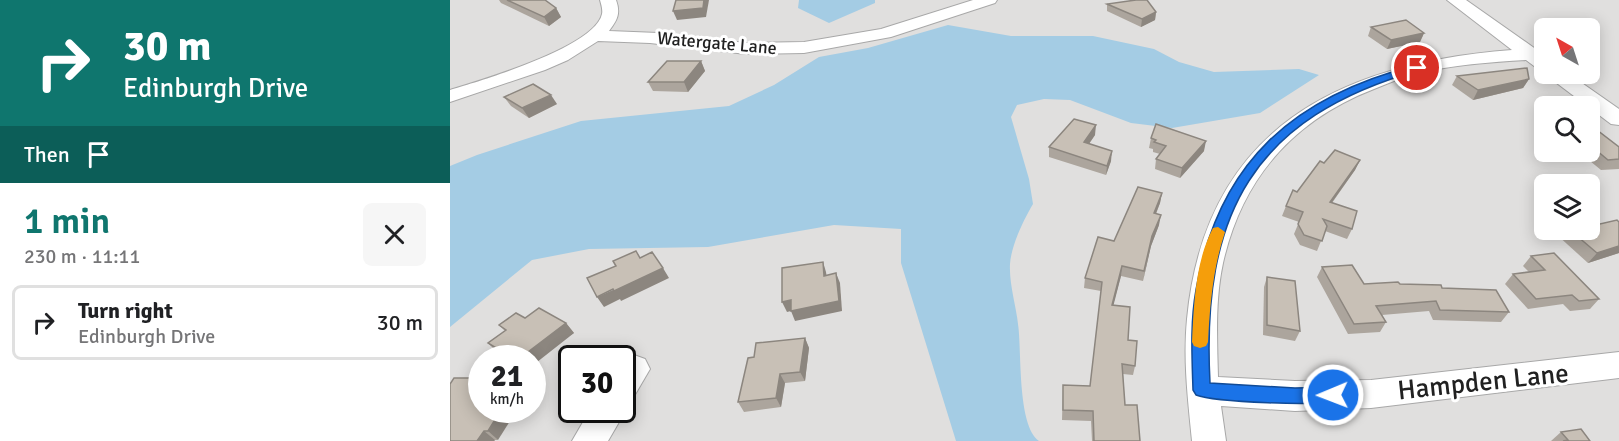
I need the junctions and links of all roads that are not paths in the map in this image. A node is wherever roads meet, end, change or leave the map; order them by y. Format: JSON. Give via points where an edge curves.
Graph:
{"nodes":[{"id":1,"x":608,"y":0,"type":"edge"},
{"id":2,"x":989,"y":0,"type":"edge"},
{"id":3,"x":1455,"y":0,"type":"edge"},
{"id":4,"x":594,"y":36,"type":"junction"},
{"id":5,"x":1534,"y":56,"type":"edge"},
{"id":6,"x":1534,"y":59,"type":"edge"},
{"id":7,"x":1571,"y":84,"type":"edge"},
{"id":8,"x":450,"y":96,"type":"edge"},
{"id":9,"x":1619,"y":118,"type":"edge"},
{"id":10,"x":1619,"y":365,"type":"edge"},
{"id":11,"x":1202,"y":390,"type":"junction"},
{"id":12,"x":601,"y":423,"type":"edge"},
{"id":13,"x":589,"y":441,"type":"edge"},
{"id":14,"x":1209,"y":441,"type":"edge"}],
"edges":[{"from":1,"to":4,"type":"street","via":[[609,18]]},
{"from":2,"to":4,"type":"street","name":"Watergate Lane","via":[[905,30],[802,48],[744,48],[657,38]]},
{"from":3,"to":5,"type":"street"},
{"from":4,"to":8,"type":"street","via":[[548,62]]},
{"from":6,"to":11,"type":"street","via":[[1432,65],[1381,78],[1317,107],[1272,142],[1233,196],[1212,250],[1202,301]]},
{"from":7,"to":9,"type":"street"},
{"from":10,"to":11,"type":"street","name":"Hampden Lane","via":[[1371,394],[1295,396]]},
{"from":11,"to":14,"type":"street"},
{"from":12,"to":13,"type":"street"}]}
